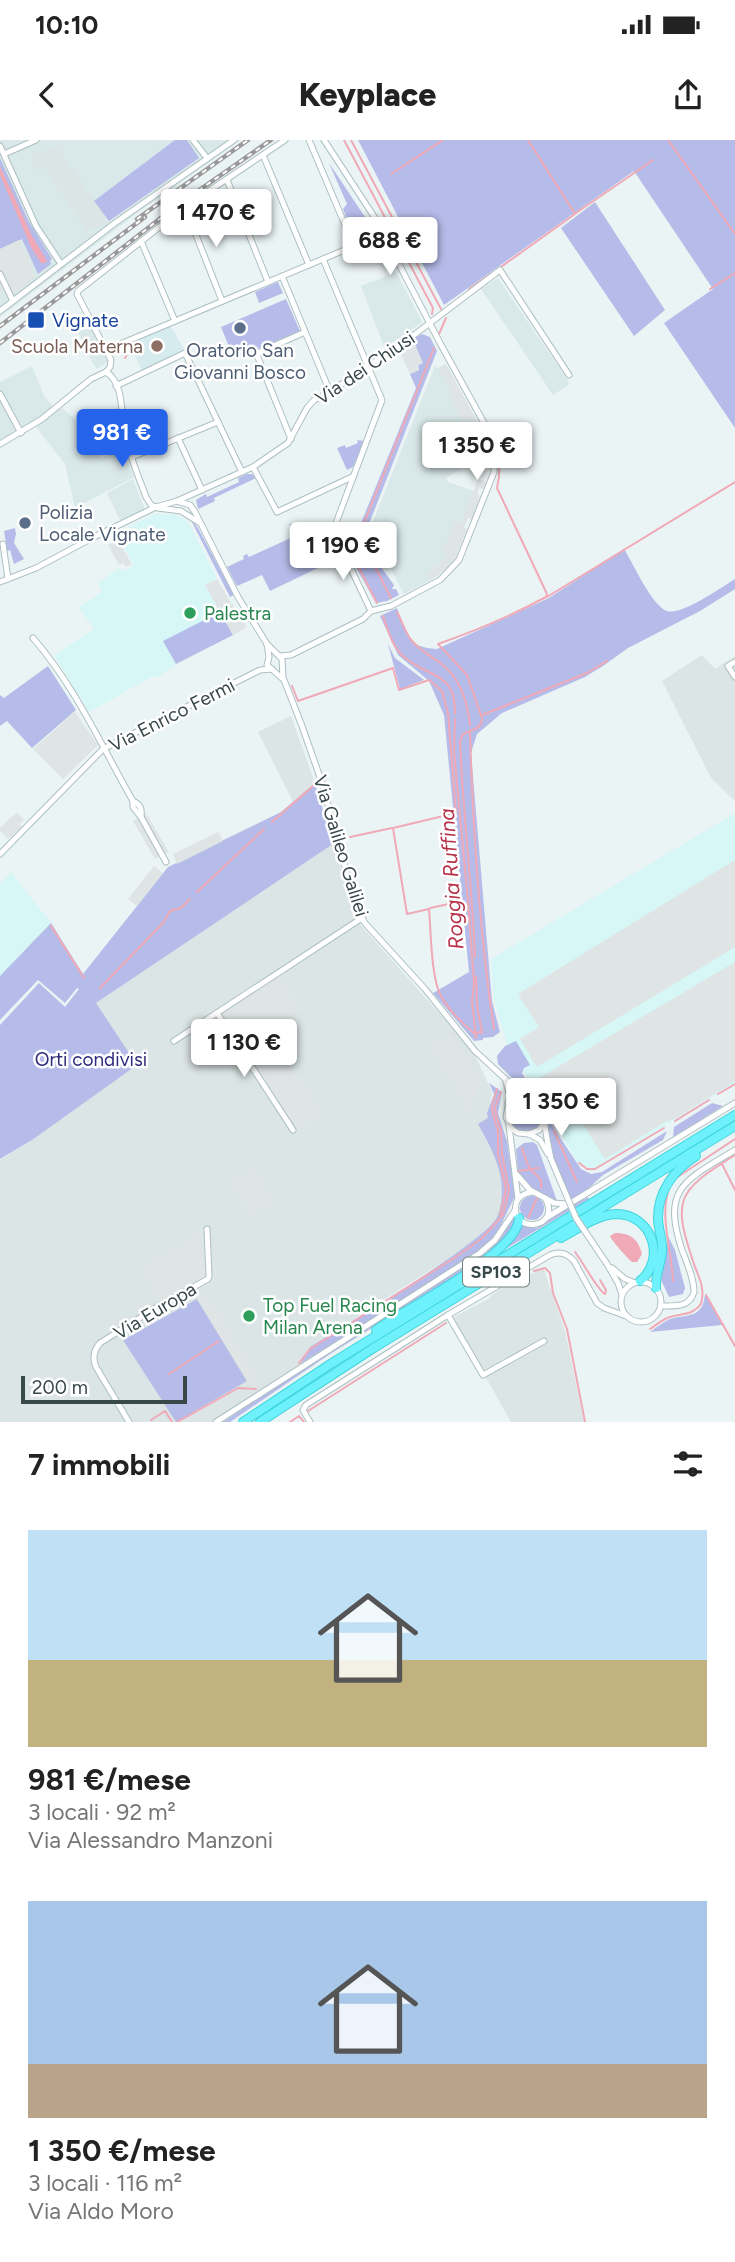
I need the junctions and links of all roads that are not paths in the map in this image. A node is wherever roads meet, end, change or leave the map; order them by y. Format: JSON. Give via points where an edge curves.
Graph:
{"nodes":[{"id":1,"x":36,"y":140,"type":"edge"},
{"id":2,"x":193,"y":140,"type":"edge"},
{"id":3,"x":234,"y":140,"type":"edge"},
{"id":4,"x":285,"y":140,"type":"edge"},
{"id":5,"x":309,"y":140,"type":"edge"},
{"id":6,"x":324,"y":140,"type":"edge"},
{"id":7,"x":0,"y":146,"type":"edge"},
{"id":8,"x":4,"y":154,"type":"junction"},
{"id":9,"x":263,"y":155,"type":"junction"},
{"id":10,"x":207,"y":158,"type":"junction"},
{"id":11,"x":227,"y":180,"type":"junction"},
{"id":12,"x":185,"y":207,"type":"junction"},
{"id":13,"x":141,"y":241,"type":"junction"},
{"id":14,"x":323,"y":259,"type":"junction"},
{"id":15,"x":61,"y":264,"type":"junction"},
{"id":16,"x":309,"y":265,"type":"junction"},
{"id":17,"x":0,"y":274,"type":"edge"},
{"id":18,"x":282,"y":276,"type":"junction"},
{"id":19,"x":268,"y":282,"type":"junction"},
{"id":20,"x":13,"y":301,"type":"junction"},
{"id":21,"x":222,"y":301,"type":"junction"},
{"id":22,"x":0,"y":311,"type":"edge"},
{"id":23,"x":175,"y":321,"type":"junction"},
{"id":24,"x":429,"y":323,"type":"junction"},
{"id":25,"x":305,"y":332,"type":"junction"},
{"id":26,"x":106,"y":349,"type":"junction"},
{"id":27,"x":368,"y":365,"type":"junction"},
{"id":28,"x":106,"y":372,"type":"junction"},
{"id":29,"x":569,"y":375,"type":"dead end"},
{"id":30,"x":116,"y":386,"type":"junction"},
{"id":31,"x":330,"y":391,"type":"junction"},
{"id":32,"x":0,"y":394,"type":"edge"},
{"id":33,"x":218,"y":422,"type":"junction"},
{"id":34,"x":20,"y":433,"type":"junction"},
{"id":35,"x":178,"y":438,"type":"junction"},
{"id":36,"x":291,"y":439,"type":"junction"},
{"id":37,"x":0,"y":444,"type":"edge"},
{"id":38,"x":132,"y":457,"type":"junction"},
{"id":39,"x":253,"y":467,"type":"junction"},
{"id":40,"x":242,"y":472,"type":"junction"},
{"id":41,"x":353,"y":477,"type":"junction"},
{"id":42,"x":202,"y":490,"type":"junction"},
{"id":43,"x":177,"y":501,"type":"junction"},
{"id":44,"x":190,"y":505,"type":"junction"},
{"id":45,"x":156,"y":508,"type":"junction"},
{"id":46,"x":181,"y":511,"type":"junction"},
{"id":47,"x":200,"y":523,"type":"junction"},
{"id":48,"x":3,"y":544,"type":"dead end"},
{"id":49,"x":8,"y":579,"type":"junction"},
{"id":50,"x":0,"y":582,"type":"edge"},
{"id":51,"x":371,"y":611,"type":"junction"},
{"id":52,"x":33,"y":638,"type":"dead end"},
{"id":53,"x":267,"y":644,"type":"junction"},
{"id":54,"x":291,"y":654,"type":"junction"},
{"id":55,"x":278,"y":655,"type":"junction"},
{"id":56,"x":268,"y":659,"type":"junction"},
{"id":57,"x":735,"y":662,"type":"edge"},
{"id":58,"x":282,"y":665,"type":"junction"},
{"id":59,"x":273,"y":669,"type":"junction"},
{"id":60,"x":260,"y":670,"type":"junction"},
{"id":61,"x":735,"y":677,"type":"edge"},
{"id":62,"x":284,"y":680,"type":"junction"},
{"id":63,"x":103,"y":749,"type":"junction"},
{"id":64,"x":0,"y":854,"type":"edge"},
{"id":65,"x":166,"y":863,"type":"dead end"},
{"id":66,"x":362,"y":918,"type":"junction"},
{"id":67,"x":217,"y":1013,"type":"junction"},
{"id":68,"x":174,"y":1041,"type":"dead end"},
{"id":69,"x":502,"y":1076,"type":"junction"},
{"id":70,"x":525,"y":1094,"type":"junction"},
{"id":71,"x":509,"y":1103,"type":"junction"},
{"id":72,"x":735,"y":1103,"type":"edge"},
{"id":73,"x":735,"y":1115,"type":"edge"},
{"id":74,"x":545,"y":1122,"type":"junction"},
{"id":75,"x":509,"y":1126,"type":"junction"},
{"id":76,"x":735,"y":1126,"type":"edge"},
{"id":77,"x":293,"y":1130,"type":"dead end"},
{"id":78,"x":735,"y":1132,"type":"edge"},
{"id":79,"x":526,"y":1134,"type":"junction"},
{"id":80,"x":735,"y":1150,"type":"edge"},
{"id":81,"x":512,"y":1151,"type":"junction"},
{"id":82,"x":551,"y":1159,"type":"junction"},
{"id":83,"x":515,"y":1173,"type":"junction"},
{"id":84,"x":533,"y":1192,"type":"junction"},
{"id":85,"x":545,"y":1198,"type":"junction"},
{"id":86,"x":518,"y":1200,"type":"junction"},
{"id":87,"x":570,"y":1204,"type":"junction"},
{"id":88,"x":517,"y":1214,"type":"junction"},
{"id":89,"x":546,"y":1217,"type":"junction"},
{"id":90,"x":207,"y":1228,"type":"dead end"},
{"id":91,"x":607,"y":1264,"type":"junction"},
{"id":92,"x":637,"y":1282,"type":"junction"},
{"id":93,"x":656,"y":1288,"type":"junction"},
{"id":94,"x":461,"y":1294,"type":"junction"},
{"id":95,"x":621,"y":1298,"type":"junction"},
{"id":96,"x":661,"y":1306,"type":"junction"},
{"id":97,"x":606,"y":1309,"type":"junction"},
{"id":98,"x":448,"y":1315,"type":"junction"},
{"id":99,"x":626,"y":1316,"type":"junction"},
{"id":100,"x":544,"y":1341,"type":"dead end"},
{"id":101,"x":332,"y":1363,"type":"junction"},
{"id":102,"x":129,"y":1422,"type":"edge"},
{"id":103,"x":216,"y":1422,"type":"edge"},
{"id":104,"x":243,"y":1422,"type":"edge"},
{"id":105,"x":262,"y":1422,"type":"edge"},
{"id":106,"x":310,"y":1422,"type":"edge"}],
"edges":[{"from":1,"to":8,"type":"street"},
{"from":2,"to":10,"type":"street"},
{"from":3,"to":10,"type":"street"},
{"from":4,"to":9,"type":"street"},
{"from":5,"to":14,"type":"street","via":[[354,246]]},
{"from":6,"to":24,"type":"street","via":[[375,218]]},
{"from":7,"to":8,"type":"street"},
{"from":8,"to":15,"type":"street","via":[[36,226]]},
{"from":9,"to":11,"type":"street"},
{"from":9,"to":16,"type":"street"},
{"from":10,"to":15,"type":"street"},
{"from":11,"to":12,"type":"street"},
{"from":11,"to":19,"type":"street"},
{"from":12,"to":13,"type":"street"},
{"from":12,"to":21,"type":"street"},
{"from":13,"to":23,"type":"street"},
{"from":13,"to":26,"type":"street","via":[[77,294]]},
{"from":14,"to":16,"type":"street"},
{"from":14,"to":27,"type":"street"},
{"from":15,"to":20,"type":"street"},
{"from":16,"to":18,"type":"street"},
{"from":17,"to":20,"type":"street"},
{"from":18,"to":19,"type":"street"},
{"from":18,"to":25,"type":"street"},
{"from":19,"to":21,"type":"street"},
{"from":20,"to":22,"type":"street"},
{"from":21,"to":23,"type":"street"},
{"from":23,"to":26,"type":"street"},
{"from":24,"to":27,"type":"street","name":"Via dei Chiusi"},
{"from":24,"to":29,"type":"street","name":"Via dei Chiusi","via":[[500,270]]},
{"from":24,"to":51,"type":"street","via":[[490,435],[495,470],[452,571],[399,602]]},
{"from":25,"to":31,"type":"street"},
{"from":25,"to":36,"type":"street","via":[[257,355]]},
{"from":26,"to":28,"type":"street","via":[[111,362]]},
{"from":27,"to":31,"type":"street","name":"Via dei Chiusi"},
{"from":27,"to":41,"type":"street","via":[[382,402]]},
{"from":28,"to":30,"type":"street"},
{"from":28,"to":34,"type":"street"},
{"from":30,"to":33,"type":"street","via":[[185,353]]},
{"from":30,"to":38,"type":"street"},
{"from":31,"to":36,"type":"street","name":"Via dei Chiusi","via":[[310,405]]},
{"from":32,"to":34,"type":"street"},
{"from":33,"to":35,"type":"street"},
{"from":33,"to":40,"type":"street"},
{"from":34,"to":37,"type":"street"},
{"from":35,"to":38,"type":"street"},
{"from":35,"to":42,"type":"street"},
{"from":36,"to":39,"type":"street","name":"Via dei Chiusi"},
{"from":38,"to":45,"type":"street","via":[[148,500]]},
{"from":39,"to":40,"type":"street","name":"Via dei Chiusi"},
{"from":39,"to":41,"type":"street","via":[[277,512]]},
{"from":40,"to":42,"type":"street","name":"Via dei Chiusi"},
{"from":41,"to":51,"type":"street","via":[[333,531]]},
{"from":42,"to":43,"type":"street","name":"Via dei Chiusi"},
{"from":42,"to":44,"type":"street","name":"Via dei Chiusi"},
{"from":43,"to":44,"type":"street"},
{"from":43,"to":45,"type":"street","name":"Via dei Chiusi"},
{"from":43,"to":46,"type":"street"},
{"from":44,"to":46,"type":"street","name":"Via dei Chiusi"},
{"from":44,"to":47,"type":"street"},
{"from":45,"to":46,"type":"street"},
{"from":45,"to":49,"type":"street","name":"Via dei Chiusi"},
{"from":46,"to":47,"type":"street"},
{"from":47,"to":53,"type":"street"},
{"from":48,"to":49,"type":"street"},
{"from":49,"to":50,"type":"street","name":"Via dei Chiusi"},
{"from":51,"to":54,"type":"street"},
{"from":52,"to":63,"type":"street"},
{"from":53,"to":55,"type":"street"},
{"from":53,"to":56,"type":"street"},
{"from":54,"to":55,"type":"street"},
{"from":54,"to":58,"type":"street"},
{"from":55,"to":56,"type":"street"},
{"from":55,"to":58,"type":"street"},
{"from":56,"to":59,"type":"street","name":"Via Galileo Galilei"},
{"from":56,"to":60,"type":"street"},
{"from":57,"to":61,"type":"street","via":[[728,666]]},
{"from":58,"to":59,"type":"street"},
{"from":58,"to":62,"type":"street"},
{"from":59,"to":60,"type":"street"},
{"from":59,"to":62,"type":"street","name":"Via Galileo Galilei"},
{"from":60,"to":63,"type":"street","name":"Via Enrico Fermi"},
{"from":62,"to":66,"type":"street","name":"Via Galileo Galilei","via":[[320,775]]},
{"from":63,"to":64,"type":"street","name":"Via Enrico Fermi"},
{"from":63,"to":65,"type":"street","via":[[139,804],[141,817]]},
{"from":66,"to":67,"type":"street"},
{"from":66,"to":69,"type":"street","name":"Via Galileo Galilei","via":[[475,1051]]},
{"from":67,"to":68,"type":"street"},
{"from":67,"to":77,"type":"street"},
{"from":69,"to":70,"type":"street","name":"Via Galileo Galilei"},
{"from":69,"to":71,"type":"street"},
{"from":70,"to":71,"type":"street"},
{"from":70,"to":74,"type":"street","via":[[542,1102]]},
{"from":71,"to":75,"type":"street","via":[[505,1114]]},
{"from":72,"to":87,"type":"street"},
{"from":73,"to":101,"type":"highway","number":"SP103"},
{"from":74,"to":79,"type":"street"},
{"from":74,"to":82,"type":"street"},
{"from":75,"to":79,"type":"street"},
{"from":75,"to":81,"type":"street"},
{"from":76,"to":94,"type":"highway","number":"SP103"},
{"from":78,"to":93,"type":"highway","via":[[692,1158],[667,1184],[658,1213],[662,1248]]},
{"from":79,"to":81,"type":"street"},
{"from":79,"to":82,"type":"street","via":[[540,1140]]},
{"from":80,"to":96,"type":"street","via":[[693,1176],[678,1195],[674,1225],[695,1291],[686,1304]]},
{"from":81,"to":83,"type":"street"},
{"from":82,"to":91,"type":"street","bridge":true,"via":[[574,1214]]},
{"from":83,"to":84,"type":"street"},
{"from":83,"to":86,"type":"street"},
{"from":84,"to":85,"type":"street"},
{"from":84,"to":86,"type":"street"},
{"from":85,"to":87,"type":"street"},
{"from":85,"to":89,"type":"street","via":[[549,1207]]},
{"from":86,"to":88,"type":"street"},
{"from":87,"to":89,"type":"street"},
{"from":88,"to":89,"type":"street","via":[[534,1225]]},
{"from":88,"to":101,"type":"highway","number":"SP103","via":[[513,1235],[494,1255],[390,1320]]},
{"from":88,"to":103,"type":"street","via":[[485,1249]]},
{"from":90,"to":102,"type":"street","name":"Via Europa","via":[[209,1278],[100,1343],[95,1351],[95,1366]]},
{"from":91,"to":92,"type":"street","via":[[625,1279]]},
{"from":91,"to":95,"type":"street"},
{"from":92,"to":93,"type":"street"},
{"from":92,"to":94,"type":"highway","number":"SP103","via":[[653,1265],[652,1239],[636,1220],[616,1214],[591,1221]]},
{"from":92,"to":95,"type":"street","via":[[626,1288]]},
{"from":93,"to":96,"type":"street"},
{"from":94,"to":105,"type":"highway","number":"SP103"},
{"from":95,"to":97,"type":"street"},
{"from":95,"to":99,"type":"street"},
{"from":96,"to":99,"type":"street","via":[[648,1321],[636,1322]]},
{"from":97,"to":98,"type":"street","via":[[595,1301],[572,1259],[556,1253]]},
{"from":97,"to":99,"type":"street"},
{"from":98,"to":100,"type":"street","via":[[483,1375]]},
{"from":98,"to":106,"type":"street","via":[[306,1405],[303,1410]]},
{"from":101,"to":104,"type":"highway","number":"SP103"}]}
